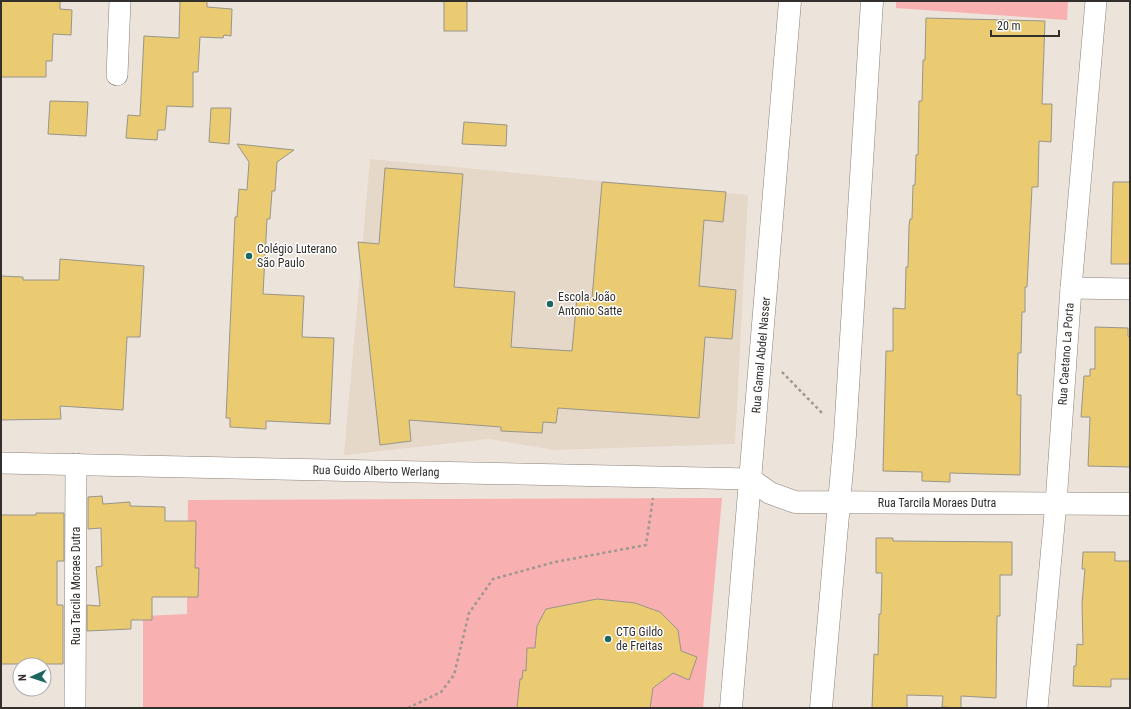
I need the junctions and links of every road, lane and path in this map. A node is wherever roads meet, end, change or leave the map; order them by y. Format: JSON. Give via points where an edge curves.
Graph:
{"nodes":[{"id":1,"x":120,"y":1,"type":"edge"},
{"id":2,"x":790,"y":1,"type":"edge"},
{"id":3,"x":872,"y":1,"type":"edge"},
{"id":4,"x":1096,"y":1,"type":"edge"},
{"id":5,"x":117,"y":75,"type":"dead end"},
{"id":6,"x":1071,"y":288,"type":"junction"},
{"id":7,"x":1130,"y":289,"type":"edge"},
{"id":8,"x":761,"y":351,"type":"junction"},
{"id":9,"x":845,"y":435,"type":"junction"},
{"id":10,"x":1,"y":463,"type":"edge"},
{"id":11,"x":76,"y":464,"type":"junction"},
{"id":12,"x":657,"y":476,"type":"junction"},
{"id":13,"x":750,"y":479,"type":"junction"},
{"id":14,"x":839,"y":503,"type":"junction"},
{"id":15,"x":1056,"y":503,"type":"junction"},
{"id":16,"x":1130,"y":504,"type":"edge"},
{"id":17,"x":75,"y":708,"type":"edge"},
{"id":18,"x":408,"y":708,"type":"edge"},
{"id":19,"x":731,"y":708,"type":"edge"},
{"id":20,"x":821,"y":708,"type":"edge"},
{"id":21,"x":1037,"y":708,"type":"edge"}],
"edges":[{"from":1,"to":5,"type":"street"},
{"from":2,"to":8,"type":"street","name":"Rua Gamal Abdel Nasser"},
{"from":3,"to":9,"type":"street"},
{"from":4,"to":6,"type":"street","name":"Rua Caetano La Porta"},
{"from":6,"to":7,"type":"street"},
{"from":6,"to":15,"type":"street","name":"Rua Caetano La Porta"},
{"from":8,"to":9,"type":"path"},
{"from":8,"to":13,"type":"street","name":"Rua Gamal Abdel Nasser"},
{"from":9,"to":14,"type":"street"},
{"from":10,"to":11,"type":"street","name":"Rua Guido Alberto Werlang"},
{"from":11,"to":12,"type":"street","name":"Rua Guido Alberto Werlang"},
{"from":11,"to":17,"type":"street","name":"Rua Tarcila Moraes Dutra"},
{"from":12,"to":13,"type":"street","name":"Rua Guido Alberto Werlang"},
{"from":12,"to":18,"type":"path","via":[[646,545],[555,562],[493,579],[469,613],[454,675],[441,692]]},
{"from":13,"to":14,"type":"street","name":"Rua Tarcila Moraes Dutra","via":[[770,493],[786,500]]},
{"from":13,"to":19,"type":"street","name":"Rua Gamal Abdel Nasser"},
{"from":14,"to":15,"type":"street","name":"Rua Tarcila Moraes Dutra"},
{"from":14,"to":20,"type":"street"},
{"from":15,"to":16,"type":"street","name":"Rua Tarcila Moraes Dutra"},
{"from":15,"to":21,"type":"street","name":"Rua Caetano La Porta"}]}
